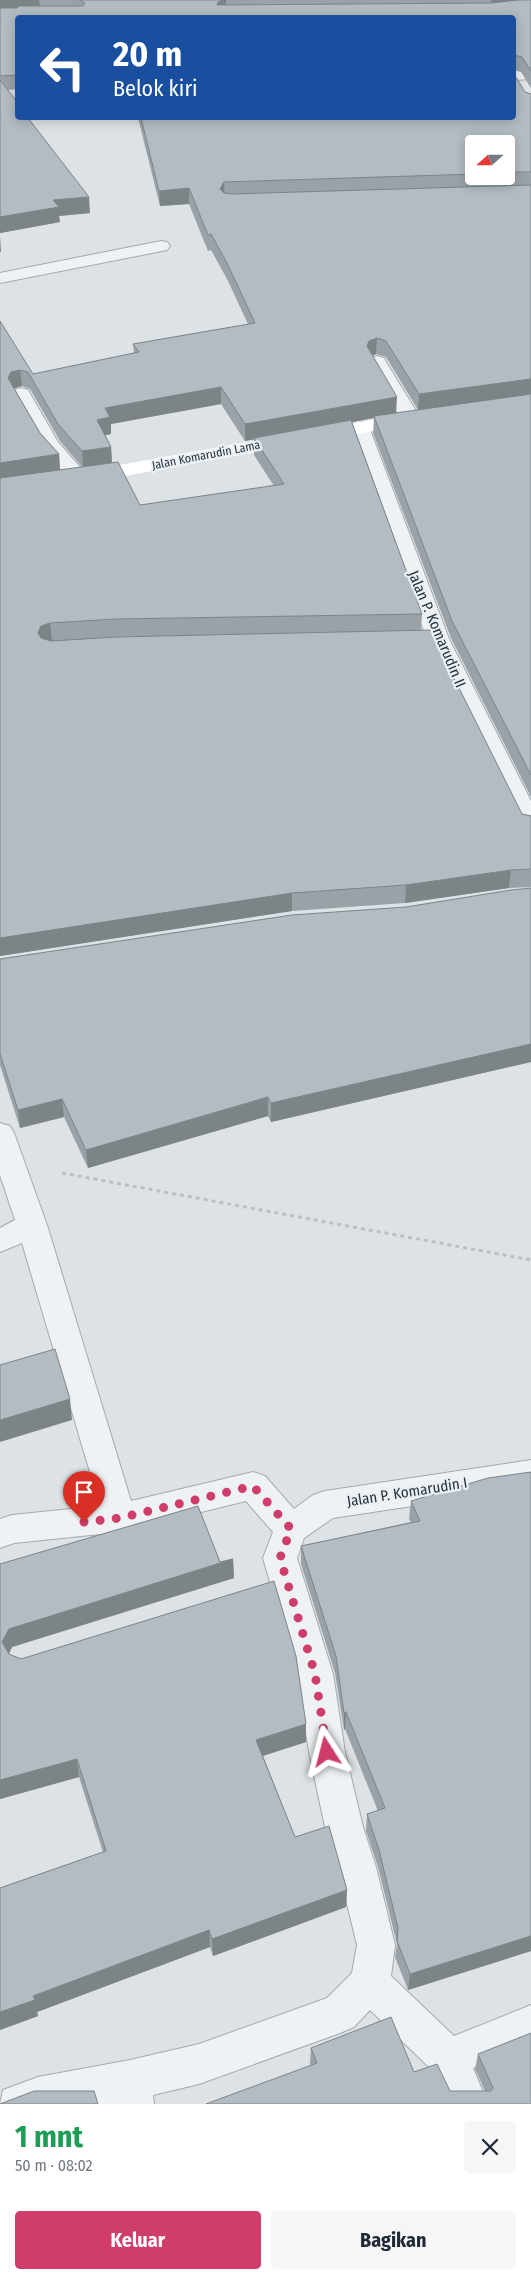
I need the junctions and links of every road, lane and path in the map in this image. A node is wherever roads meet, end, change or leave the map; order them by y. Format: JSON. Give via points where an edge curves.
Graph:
{"nodes":[{"id":1,"x":531,"y":74,"type":"edge"},
{"id":2,"x":516,"y":75,"type":"edge"},
{"id":3,"x":516,"y":78,"type":"edge"},
{"id":4,"x":522,"y":89,"type":"edge"},
{"id":5,"x":161,"y":246,"type":"dead end"},
{"id":6,"x":0,"y":278,"type":"edge"},
{"id":7,"x":377,"y":362,"type":"edge"},
{"id":8,"x":21,"y":394,"type":"dead end"},
{"id":9,"x":421,"y":417,"type":"joint"},
{"id":10,"x":359,"y":426,"type":"junction"},
{"id":11,"x":79,"y":478,"type":"junction"},
{"id":12,"x":59,"y":480,"type":"edge"},
{"id":13,"x":531,"y":825,"type":"edge"},
{"id":14,"x":0,"y":1133,"type":"edge"},
{"id":15,"x":9,"y":1163,"type":"junction"},
{"id":16,"x":32,"y":1225,"type":"junction"},
{"id":17,"x":0,"y":1242,"type":"edge"},
{"id":18,"x":531,"y":1260,"type":"edge"},
{"id":19,"x":531,"y":1474,"type":"edge"},
{"id":20,"x":120,"y":1518,"type":"junction"},
{"id":21,"x":291,"y":1529,"type":"junction"},
{"id":22,"x":0,"y":1534,"type":"edge"},
{"id":23,"x":370,"y":1983,"type":"junction"},
{"id":24,"x":531,"y":2025,"type":"edge"},
{"id":25,"x":448,"y":2058,"type":"junction"},
{"id":26,"x":132,"y":2092,"type":"edge"},
{"id":27,"x":18,"y":2104,"type":"edge"},
{"id":28,"x":468,"y":2104,"type":"edge"}],
"edges":[{"from":1,"to":2,"type":"street"},
{"from":3,"to":4,"type":"street"},
{"from":5,"to":6,"type":"street"},
{"from":7,"to":9,"type":"street"},
{"from":8,"to":11,"type":"street","via":[[50,445]]},
{"from":9,"to":10,"type":"street","name":"Jalan Komarudin Lama"},
{"from":10,"to":11,"type":"street","name":"Jalan Komarudin Lama"},
{"from":10,"to":13,"type":"street","name":"Jalan P. Komarudin II","via":[[429,639]]},
{"from":11,"to":12,"type":"street","name":"Jalan Komarudin Lama"},
{"from":14,"to":15,"type":"street"},
{"from":15,"to":16,"type":"street"},
{"from":15,"to":18,"type":"path"},
{"from":16,"to":17,"type":"street"},
{"from":16,"to":20,"type":"street"},
{"from":19,"to":21,"type":"street","name":"Jalan P. Komarudin I","via":[[325,1505]]},
{"from":20,"to":21,"type":"street","via":[[253,1486]]},
{"from":20,"to":22,"type":"street","via":[[12,1529]]},
{"from":21,"to":23,"type":"street","via":[[273,1583],[315,1674],[332,1771],[376,1945]]},
{"from":23,"to":25,"type":"street"},
{"from":23,"to":26,"type":"street","via":[[340,2013]]},
{"from":24,"to":25,"type":"street"},
{"from":25,"to":28,"type":"street"},
{"from":26,"to":27,"type":"street","via":[[38,2097]]}]}
